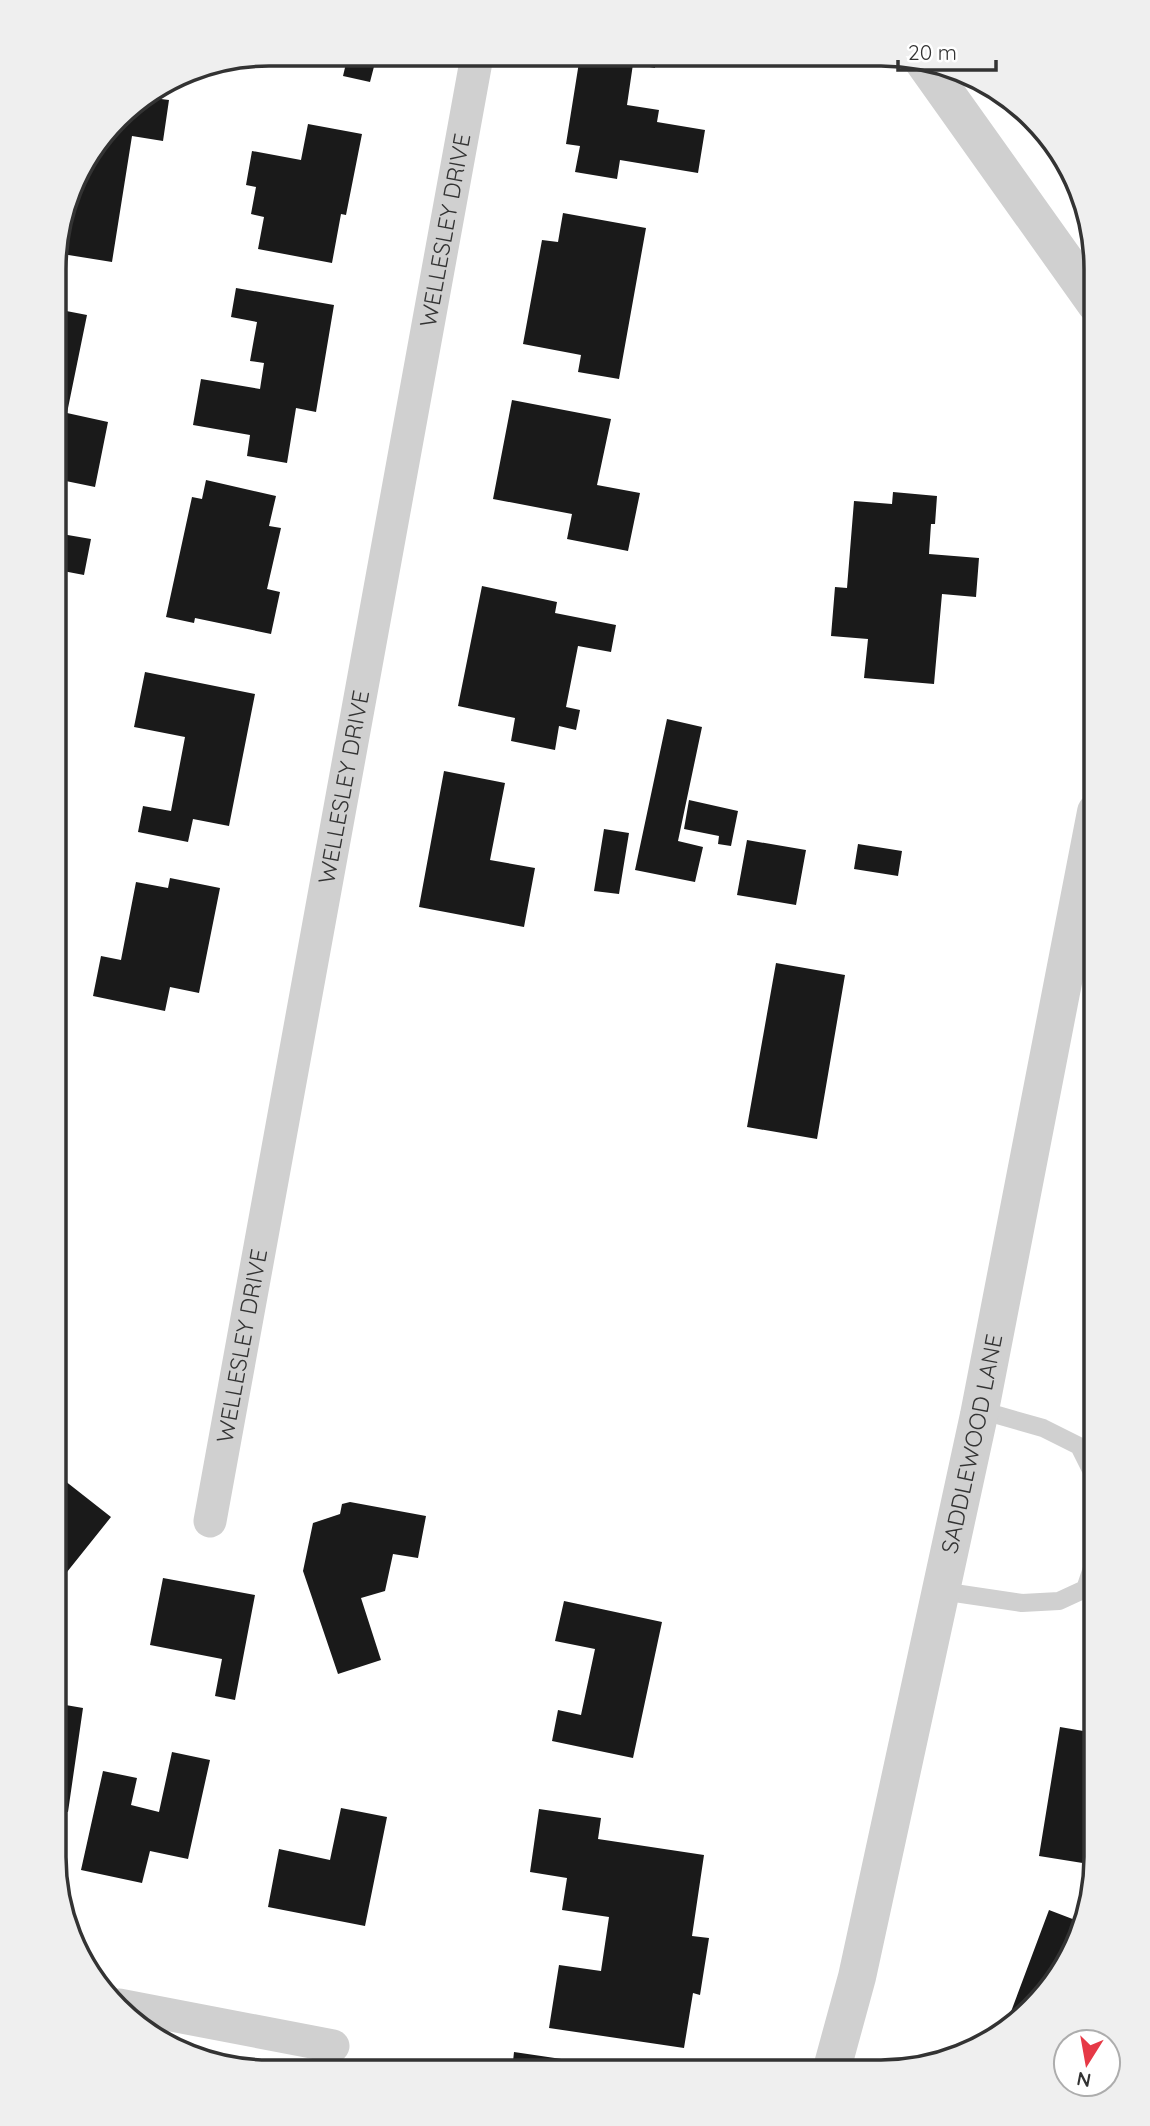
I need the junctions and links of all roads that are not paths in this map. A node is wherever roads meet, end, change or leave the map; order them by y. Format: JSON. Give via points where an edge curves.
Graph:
{"nodes":[{"id":1,"x":476,"y":66,"type":"edge"},
{"id":2,"x":932,"y":73,"type":"edge"},
{"id":3,"x":1084,"y":287,"type":"edge"},
{"id":4,"x":1084,"y":876,"type":"edge"},
{"id":5,"x":980,"y":1410,"type":"junction"},
{"id":6,"x":1083,"y":1455,"type":"edge"},
{"id":7,"x":210,"y":1521,"type":"dead end"},
{"id":8,"x":1083,"y":1590,"type":"edge"},
{"id":9,"x":941,"y":1591,"type":"junction"},
{"id":10,"x":136,"y":2008,"type":"edge"},
{"id":11,"x":333,"y":2046,"type":"dead end"},
{"id":12,"x":834,"y":2060,"type":"edge"}],
"edges":[{"from":1,"to":7,"type":"street","name":"WELLESLEY DRIVE"},
{"from":2,"to":3,"type":"street"},
{"from":4,"to":5,"type":"street","name":"SADDLEWOOD LANE"},
{"from":5,"to":6,"type":"lane","via":[[1043,1429],[1079,1446]]},
{"from":5,"to":9,"type":"street","name":"SADDLEWOOD LANE"},
{"from":8,"to":9,"type":"lane","via":[[1059,1601],[1023,1603]]},
{"from":9,"to":12,"type":"street","name":"SADDLEWOOD LANE","via":[[858,1977]]},
{"from":10,"to":11,"type":"street"}]}
